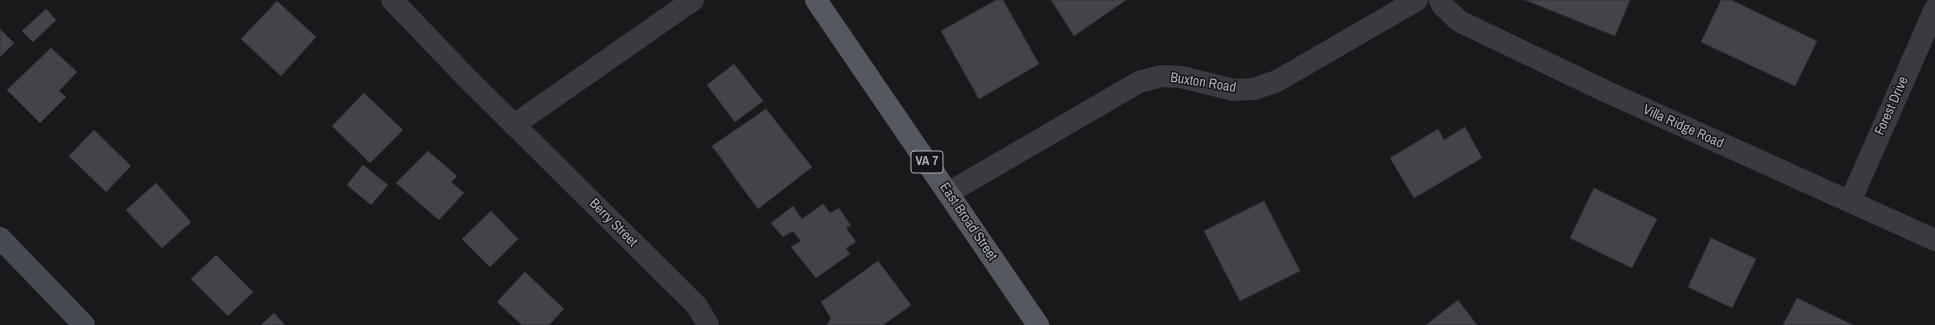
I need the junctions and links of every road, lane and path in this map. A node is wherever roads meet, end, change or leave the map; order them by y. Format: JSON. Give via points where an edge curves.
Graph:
{"nodes":[{"id":1,"x":392,"y":0,"type":"edge"},
{"id":2,"x":693,"y":0,"type":"edge"},
{"id":3,"x":816,"y":0,"type":"edge"},
{"id":4,"x":1417,"y":0,"type":"edge"},
{"id":5,"x":1440,"y":0,"type":"edge"},
{"id":6,"x":1935,"y":10,"type":"edge"},
{"id":7,"x":514,"y":125,"type":"junction"},
{"id":8,"x":948,"y":193,"type":"junction"},
{"id":9,"x":1850,"y":202,"type":"junction"},
{"id":10,"x":0,"y":238,"type":"edge"},
{"id":11,"x":1935,"y":240,"type":"edge"},
{"id":12,"x":84,"y":325,"type":"edge"},
{"id":13,"x":708,"y":325,"type":"edge"},
{"id":14,"x":1038,"y":325,"type":"edge"}],
"edges":[{"from":1,"to":7,"type":"street","name":"Berry Street"},
{"from":2,"to":7,"type":"street"},
{"from":3,"to":8,"type":"main road","name":"East Broad Street","number":"VA 7"},
{"from":4,"to":8,"type":"street","name":"Buxton Road","via":[[1277,81],[1254,89],[1234,90],[1181,77],[1162,76],[1139,82]]},
{"from":5,"to":9,"type":"street","name":"Villa Ridge Road","via":[[1459,21],[1605,91]]},
{"from":6,"to":9,"type":"street","name":"Forest Drive"},
{"from":7,"to":13,"type":"street","name":"Berry Street","via":[[697,306]]},
{"from":8,"to":14,"type":"main road","name":"East Broad Street","number":"VA 7"},
{"from":9,"to":11,"type":"street","name":"Villa Ridge Road"},
{"from":10,"to":12,"type":"main road"}]}
